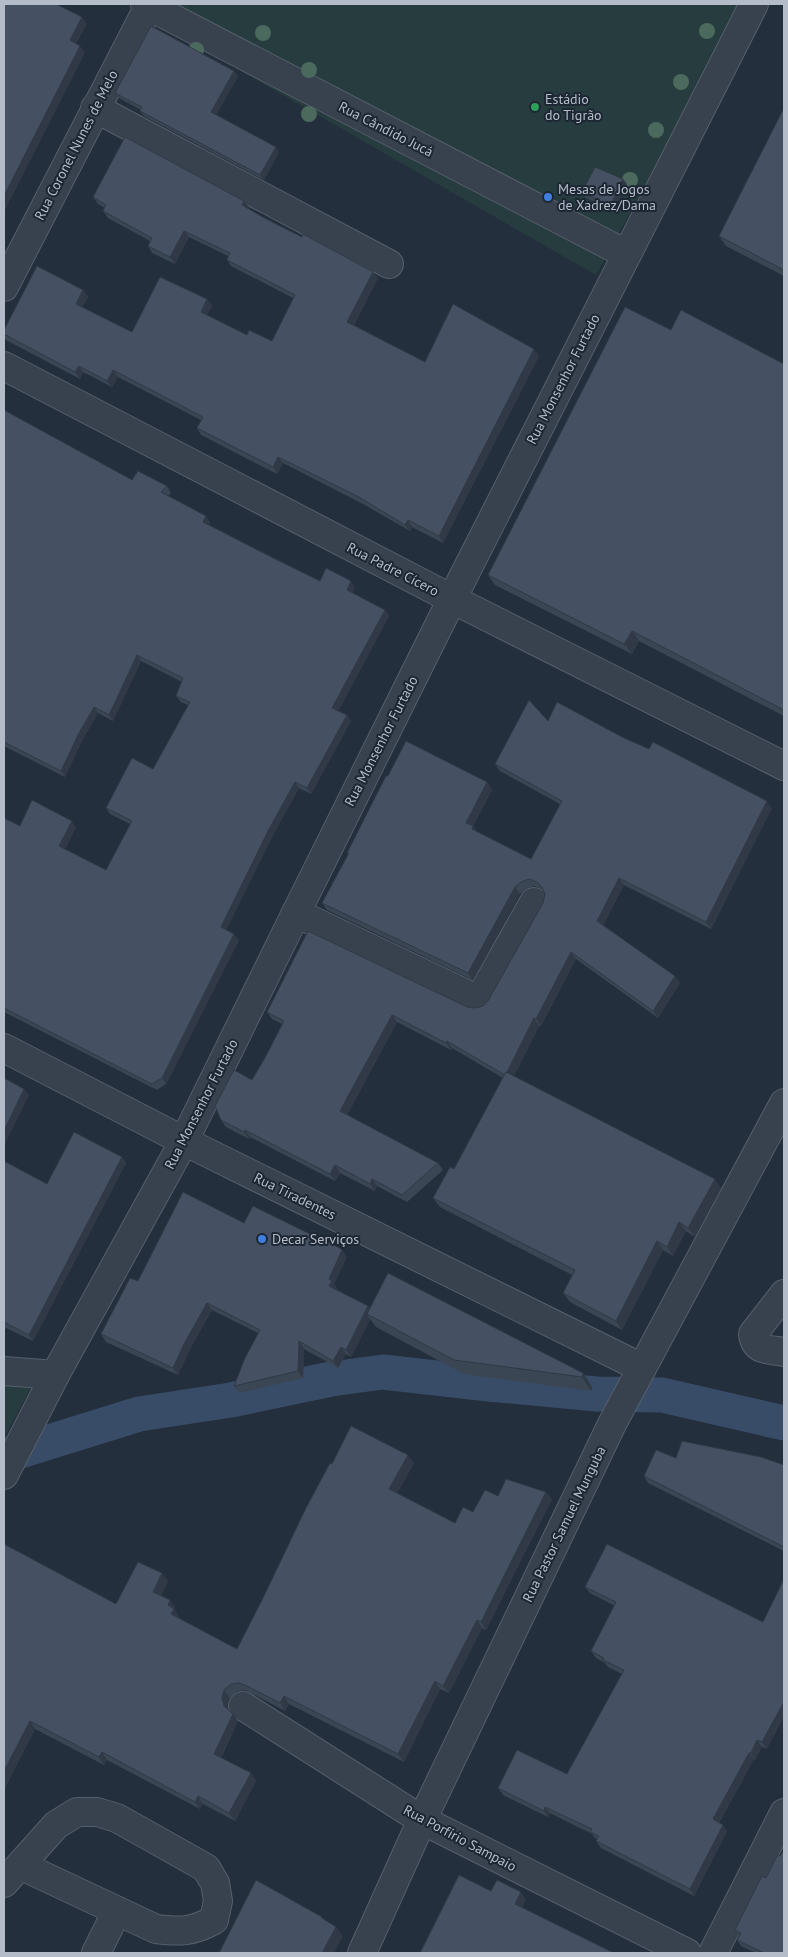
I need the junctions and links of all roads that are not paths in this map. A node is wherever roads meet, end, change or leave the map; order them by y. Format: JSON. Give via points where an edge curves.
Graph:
{"nodes":[{"id":1,"x":148,"y":4,"type":"edge"},
{"id":2,"x":754,"y":4,"type":"edge"},
{"id":3,"x":95,"y":108,"type":"junction"},
{"id":4,"x":626,"y":254,"type":"junction"},
{"id":5,"x":389,"y":264,"type":"dead end"},
{"id":6,"x":4,"y":287,"type":"edge"},
{"id":7,"x":4,"y":366,"type":"edge"},
{"id":8,"x":452,"y":600,"type":"junction"},
{"id":9,"x":784,"y":766,"type":"edge"},
{"id":10,"x":534,"y":902,"type":"dead end"},
{"id":11,"x":296,"y":913,"type":"junction"},
{"id":12,"x":4,"y":1048,"type":"edge"},
{"id":13,"x":784,"y":1103,"type":"edge"},
{"id":14,"x":184,"y":1142,"type":"junction"},
{"id":15,"x":784,"y":1294,"type":"edge"},
{"id":16,"x":784,"y":1352,"type":"edge"},
{"id":17,"x":4,"y":1371,"type":"edge"},
{"id":18,"x":638,"y":1374,"type":"junction"},
{"id":19,"x":55,"y":1375,"type":"junction"},
{"id":20,"x":4,"y":1475,"type":"edge"},
{"id":21,"x":243,"y":1706,"type":"dead end"},
{"id":22,"x":784,"y":1813,"type":"edge"},
{"id":23,"x":422,"y":1820,"type":"junction"},
{"id":24,"x":12,"y":1874,"type":"edge"},
{"id":25,"x":117,"y":1911,"type":"junction"},
{"id":26,"x":96,"y":1953,"type":"edge"},
{"id":27,"x":362,"y":1953,"type":"edge"},
{"id":28,"x":688,"y":1953,"type":"edge"},
{"id":29,"x":713,"y":1953,"type":"edge"}],
"edges":[{"from":1,"to":3,"type":"street","name":"Rua Coronel Nunes de Melo"},
{"from":1,"to":4,"type":"street","name":"Rua Cândido Jucá"},
{"from":2,"to":4,"type":"street","name":"Rua Monsenhor Furtado"},
{"from":3,"to":5,"type":"street"},
{"from":3,"to":6,"type":"street","name":"Rua Coronel Nunes de Melo"},
{"from":4,"to":8,"type":"street","name":"Rua Monsenhor Furtado"},
{"from":7,"to":8,"type":"street","name":"Rua Padre Cícero"},
{"from":8,"to":9,"type":"street","name":"Rua Padre Cícero"},
{"from":8,"to":11,"type":"street","name":"Rua Monsenhor Furtado"},
{"from":10,"to":11,"type":"street","via":[[479,1000]]},
{"from":11,"to":14,"type":"street","name":"Rua Monsenhor Furtado"},
{"from":12,"to":14,"type":"street","name":"Rua Tiradentes"},
{"from":13,"to":18,"type":"street","name":"Rua Pastor Samuel Munguba"},
{"from":14,"to":18,"type":"street","name":"Rua Tiradentes"},
{"from":14,"to":19,"type":"street","name":"Rua Monsenhor Furtado"},
{"from":15,"to":16,"type":"street","via":[[753,1334],[754,1342],[760,1348]]},
{"from":17,"to":19,"type":"street"},
{"from":18,"to":23,"type":"street","name":"Rua Pastor Samuel Munguba"},
{"from":19,"to":20,"type":"street","name":"Rua Monsenhor Furtado"},
{"from":21,"to":23,"type":"street","name":"Rua Porfírio Sampaio"},
{"from":22,"to":29,"type":"street"},
{"from":23,"to":27,"type":"street","name":"Rua Pastor Samuel Munguba"},
{"from":23,"to":28,"type":"street","name":"Rua Porfírio Sampaio"},
{"from":24,"to":25,"type":"street"},
{"from":24,"to":25,"type":"street","via":[[56,1825],[77,1812],[97,1812],[117,1818],[206,1868],[215,1883],[218,1901],[214,1920],[198,1929],[178,1932],[156,1929]]},
{"from":25,"to":26,"type":"street"}]}
